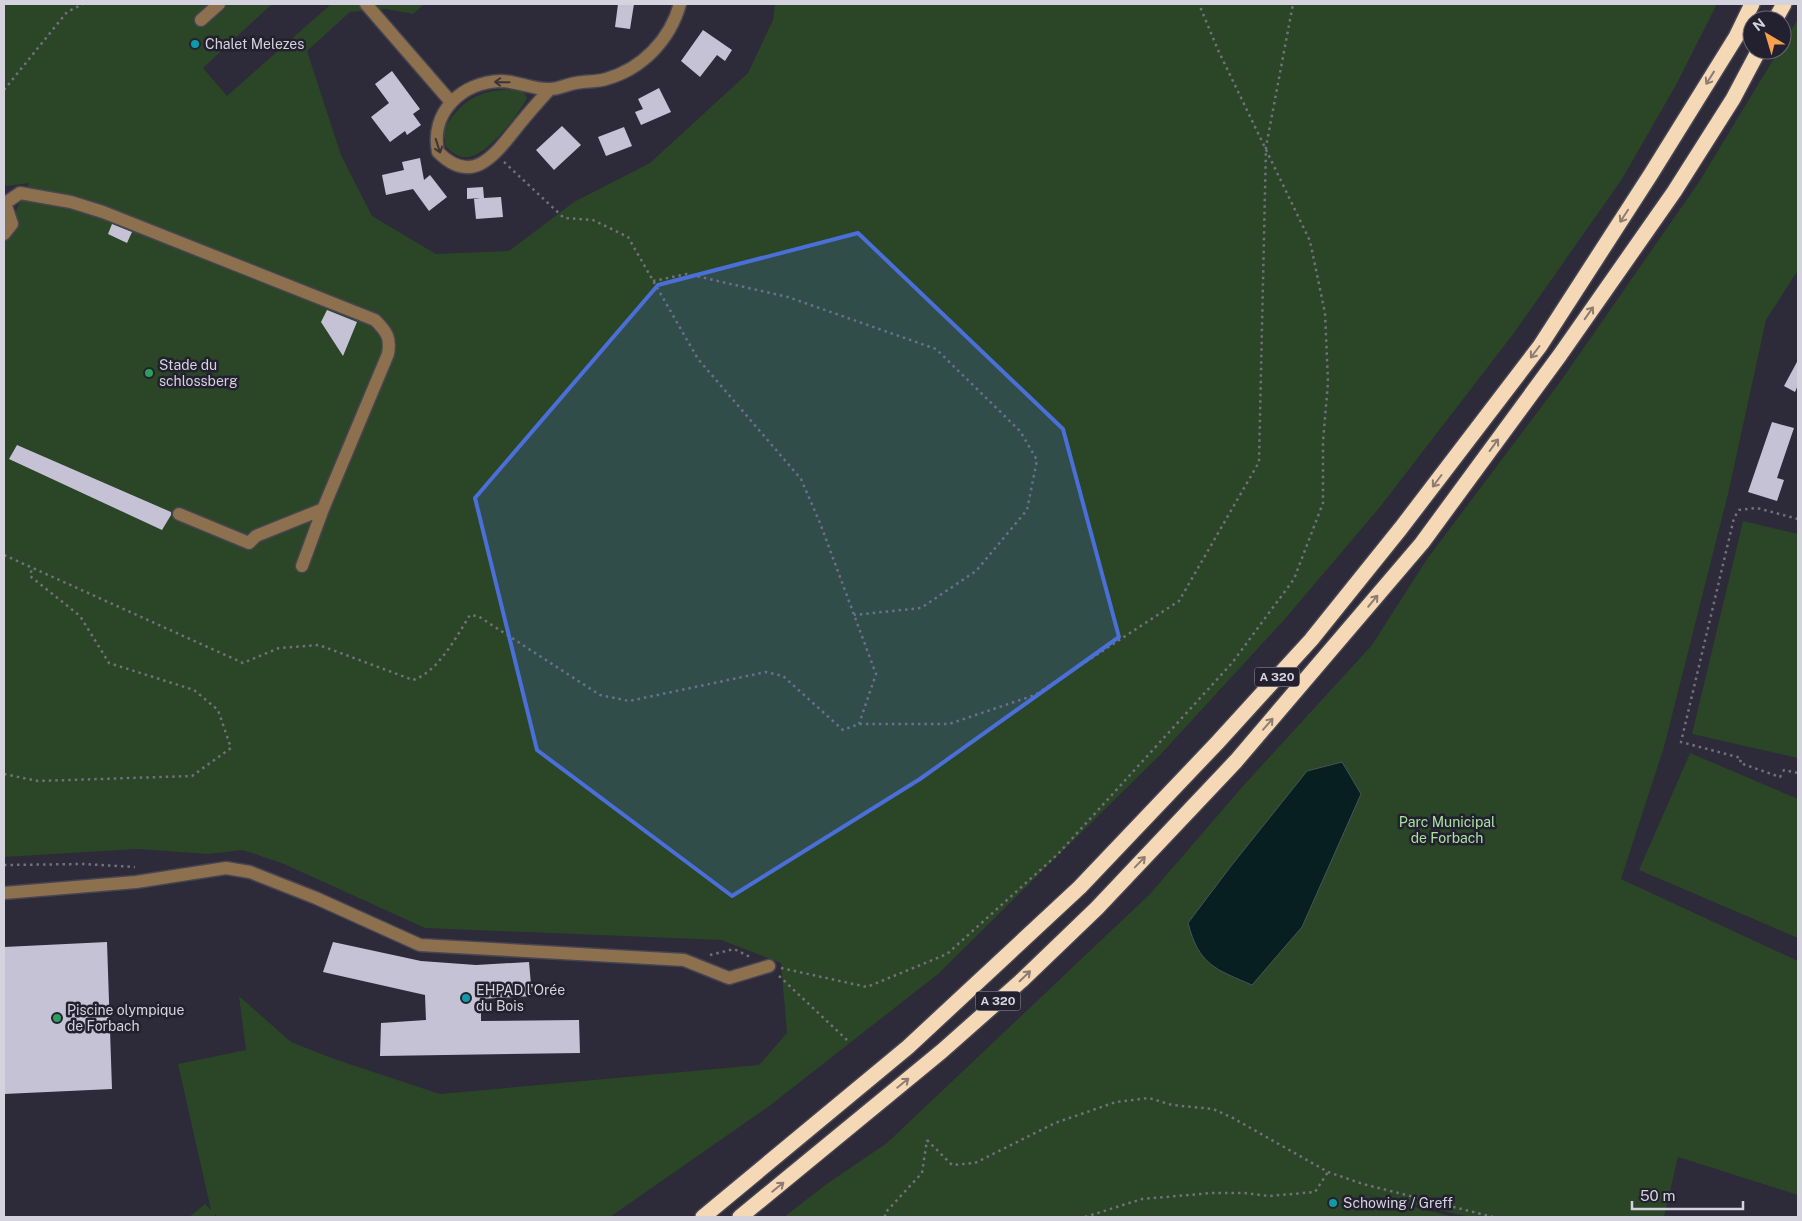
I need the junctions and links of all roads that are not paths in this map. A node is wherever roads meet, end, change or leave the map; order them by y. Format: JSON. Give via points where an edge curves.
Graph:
{"nodes":[{"id":1,"x":219,"y":4,"type":"edge"},
{"id":2,"x":366,"y":4,"type":"edge"},
{"id":3,"x":680,"y":4,"type":"edge"},
{"id":4,"x":1752,"y":4,"type":"edge"},
{"id":5,"x":201,"y":20,"type":"dead end"},
{"id":6,"x":1753,"y":60,"type":"edge"},
{"id":7,"x":550,"y":89,"type":"junction"},
{"id":8,"x":451,"y":102,"type":"junction"},
{"id":9,"x":5,"y":207,"type":"edge"},
{"id":10,"x":4,"y":234,"type":"edge"},
{"id":11,"x":323,"y":509,"type":"junction"},
{"id":12,"x":179,"y":514,"type":"dead end"},
{"id":13,"x":302,"y":566,"type":"dead end"},
{"id":14,"x":4,"y":893,"type":"edge"},
{"id":15,"x":768,"y":966,"type":"road end"},
{"id":16,"x":704,"y":1217,"type":"edge"},
{"id":17,"x":740,"y":1217,"type":"edge"}],
"edges":[{"from":1,"to":5,"type":"street"},
{"from":2,"to":8,"type":"street"},
{"from":3,"to":7,"type":"street","via":[[668,34],[630,70],[605,80]]},
{"from":4,"to":16,"type":"highway","number":"A 320","one_way":true,"via":[[1736,37],[1540,346],[1311,640],[1080,888],[908,1048]]},
{"from":17,"to":6,"type":"highway","number":"A 320","one_way":true,"via":[[942,1051],[1021,980],[1097,908],[1242,754],[1422,543],[1674,192]]},
{"from":7,"to":8,"type":"street","one_way":true,"via":[[502,81],[483,83],[466,89]]},
{"from":8,"to":7,"type":"street","one_way":true,"via":[[436,127],[438,152],[450,164],[476,166],[495,153]]},
{"from":9,"to":10,"type":"street","via":[[12,224]]},
{"from":9,"to":11,"type":"street","via":[[20,193],[103,212],[375,320],[386,331],[390,341],[388,354]]},
{"from":11,"to":12,"type":"street","via":[[256,536],[249,543]]},
{"from":11,"to":13,"type":"street"},
{"from":14,"to":15,"type":"street","via":[[136,882],[226,868],[250,872],[316,898],[420,945],[684,960],[729,978]]}]}
